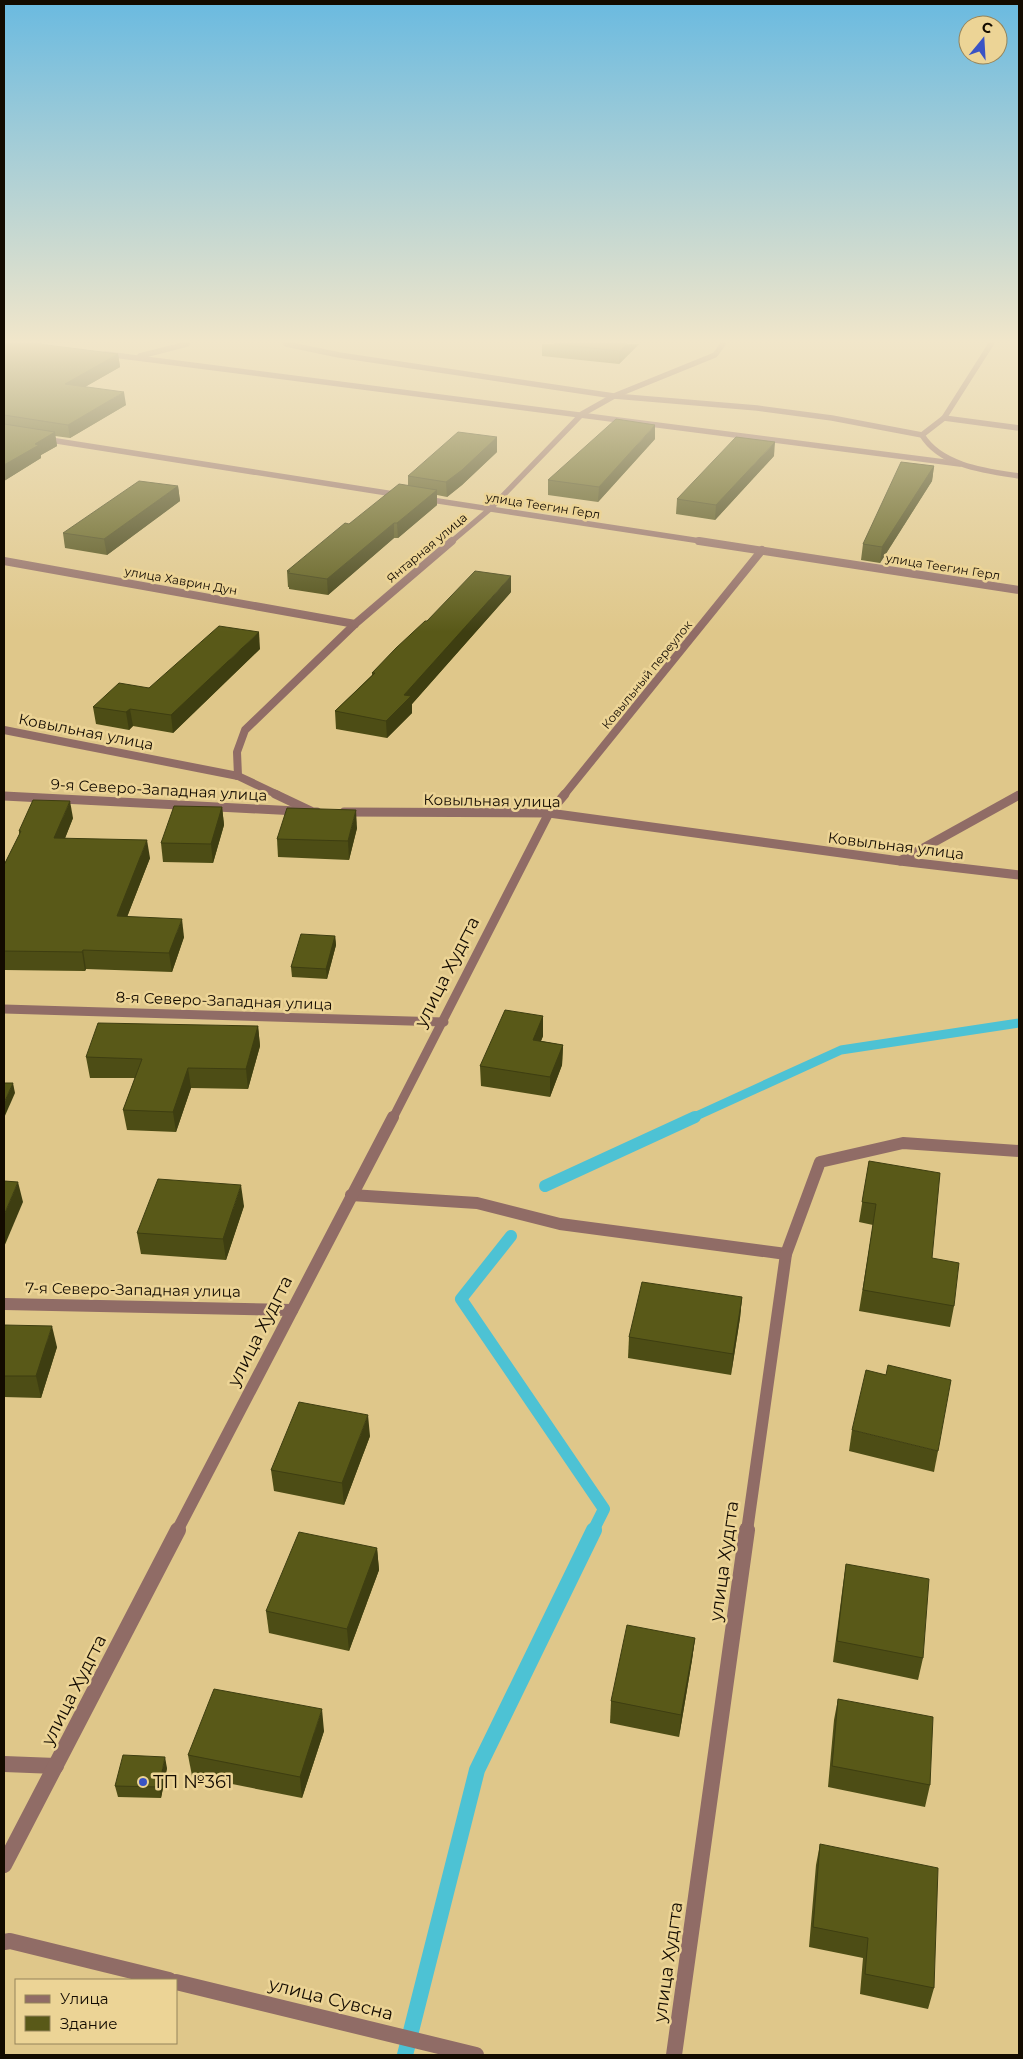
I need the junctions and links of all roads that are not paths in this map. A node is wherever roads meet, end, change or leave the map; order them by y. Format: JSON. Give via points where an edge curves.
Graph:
{"nodes":[{"id":1,"x":52,"y":440,"type":"edge"},
{"id":2,"x":557,"y":440,"type":"edge"},
{"id":3,"x":779,"y":440,"type":"edge"},
{"id":4,"x":924,"y":440,"type":"edge"},
{"id":5,"x":960,"y":464,"type":"junction"},
{"id":6,"x":1019,"y":476,"type":"edge"},
{"id":7,"x":412,"y":497,"type":"edge"},
{"id":8,"x":422,"y":499,"type":"edge"},
{"id":9,"x":490,"y":509,"type":"junction"},
{"id":10,"x":762,"y":550,"type":"junction"},
{"id":11,"x":4,"y":561,"type":"edge"},
{"id":12,"x":1019,"y":590,"type":"edge"},
{"id":13,"x":355,"y":624,"type":"junction"},
{"id":14,"x":4,"y":730,"type":"edge"},
{"id":15,"x":238,"y":776,"type":"junction"},
{"id":16,"x":1019,"y":795,"type":"edge"},
{"id":17,"x":4,"y":796,"type":"edge"},
{"id":18,"x":313,"y":812,"type":"junction"},
{"id":19,"x":323,"y":812,"type":"edge"},
{"id":20,"x":332,"y":812,"type":"edge"},
{"id":21,"x":549,"y":813,"type":"junction"},
{"id":22,"x":900,"y":861,"type":"junction"},
{"id":23,"x":1019,"y":874,"type":"edge"},
{"id":24,"x":4,"y":1008,"type":"edge"},
{"id":25,"x":444,"y":1022,"type":"junction"},
{"id":26,"x":1019,"y":1151,"type":"edge"},
{"id":27,"x":350,"y":1195,"type":"junction"},
{"id":28,"x":786,"y":1254,"type":"junction"},
{"id":29,"x":4,"y":1304,"type":"edge"},
{"id":30,"x":292,"y":1310,"type":"junction"},
{"id":31,"x":4,"y":1764,"type":"edge"},
{"id":32,"x":56,"y":1766,"type":"junction"},
{"id":33,"x":4,"y":1865,"type":"edge"},
{"id":34,"x":4,"y":1942,"type":"edge"},
{"id":35,"x":165,"y":1979,"type":"edge"},
{"id":36,"x":178,"y":1982,"type":"edge"},
{"id":37,"x":476,"y":2055,"type":"edge"},
{"id":38,"x":674,"y":2055,"type":"edge"}],
"edges":[{"from":1,"to":7,"type":"street"},
{"from":2,"to":9,"type":"street","name":"Янтарная улица"},
{"from":3,"to":5,"type":"street"},
{"from":4,"to":5,"type":"street","via":[[925,444]]},
{"from":5,"to":6,"type":"street"},
{"from":8,"to":9,"type":"street","name":"улица Теегин Герл"},
{"from":9,"to":10,"type":"street","name":"улица Теегин Герл"},
{"from":9,"to":13,"type":"street","name":"Янтарная улица"},
{"from":10,"to":12,"type":"street","name":"улица Теегин Герл"},
{"from":10,"to":21,"type":"street","name":"Ковыльный переулок"},
{"from":11,"to":13,"type":"street","name":"улица Хаврин Дун"},
{"from":13,"to":15,"type":"street","name":"Янтарная улица","via":[[245,730],[237,752]]},
{"from":14,"to":15,"type":"street","name":"Ковыльная улица"},
{"from":15,"to":18,"type":"street","name":"Ковыльная улица"},
{"from":16,"to":22,"type":"street"},
{"from":17,"to":18,"type":"street","name":"9-я Северо-Западная улица"},
{"from":18,"to":19,"type":"street","name":"Ковыльная улица"},
{"from":20,"to":21,"type":"street","name":"Ковыльная улица"},
{"from":21,"to":22,"type":"street","name":"Ковыльная улица"},
{"from":21,"to":25,"type":"street","name":"улица Худгта"},
{"from":22,"to":23,"type":"street","name":"Ковыльная улица"},
{"from":24,"to":25,"type":"street","name":"8-я Северо-Западная улица"},
{"from":25,"to":27,"type":"street","name":"улица Худгта"},
{"from":26,"to":28,"type":"street","name":"улица Худгта","via":[[903,1143],[820,1162]]},
{"from":27,"to":28,"type":"street","via":[[477,1203],[560,1224]]},
{"from":27,"to":30,"type":"street","name":"улица Худгта"},
{"from":28,"to":38,"type":"street","name":"улица Худгта"},
{"from":29,"to":30,"type":"street","name":"7-я Северо-Западная улица"},
{"from":30,"to":32,"type":"street","name":"улица Худгта"},
{"from":31,"to":32,"type":"street"},
{"from":32,"to":33,"type":"street","name":"улица Худгта"},
{"from":34,"to":35,"type":"street"},
{"from":36,"to":37,"type":"street","name":"улица Сувсна"}]}
